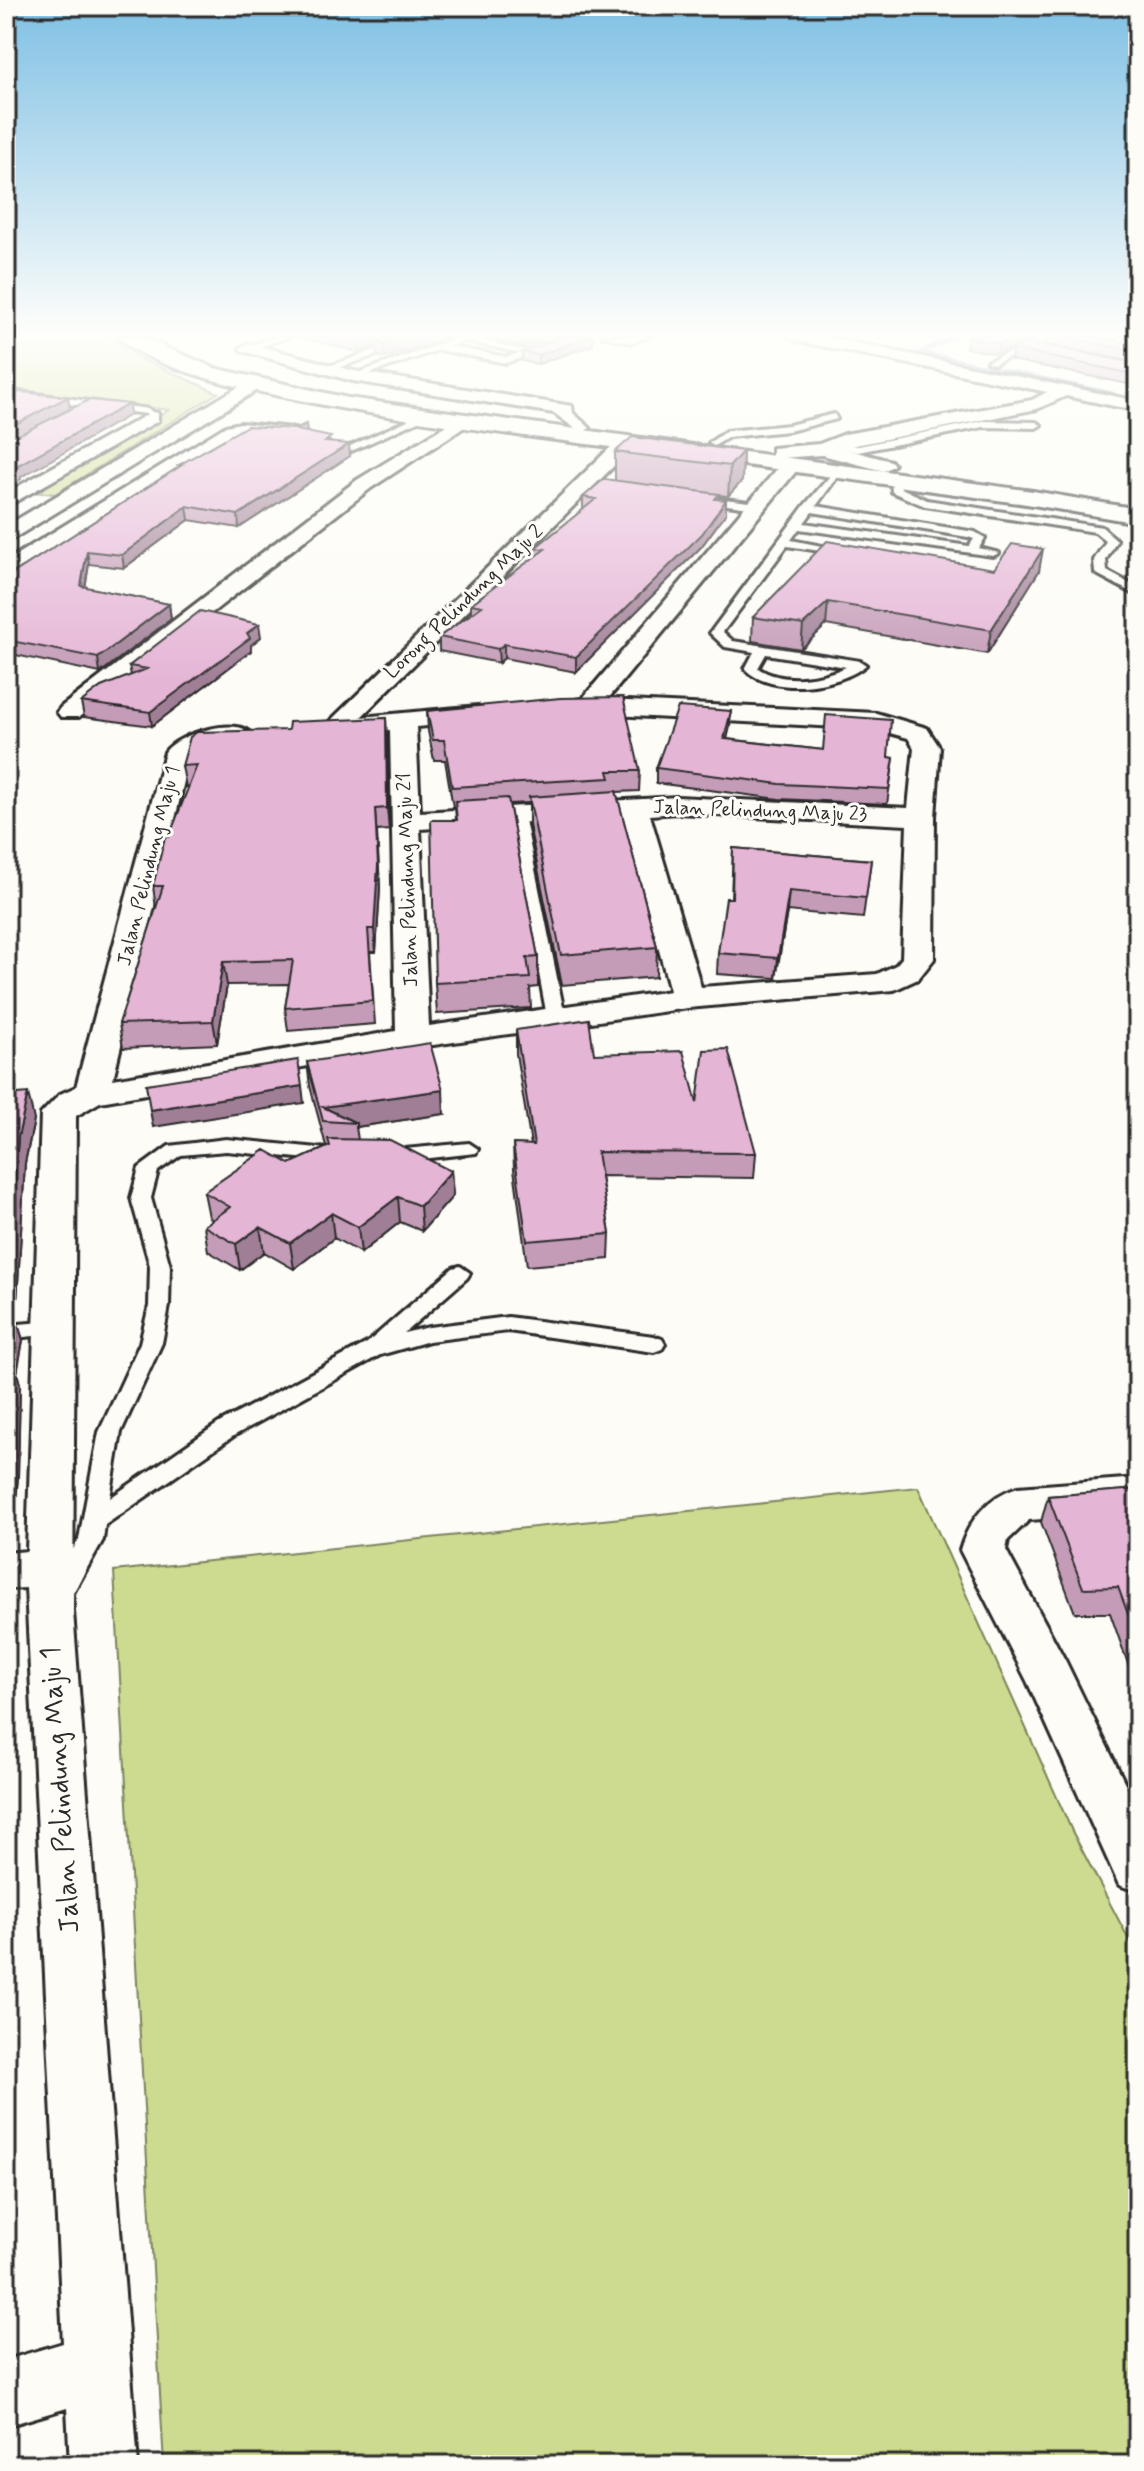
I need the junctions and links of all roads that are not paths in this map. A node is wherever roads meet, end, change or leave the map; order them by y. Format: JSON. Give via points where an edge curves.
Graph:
{"nodes":[{"id":1,"x":92,"y":451,"type":"edge"},
{"id":2,"x":145,"y":451,"type":"edge"},
{"id":3,"x":198,"y":451,"type":"edge"},
{"id":4,"x":415,"y":451,"type":"edge"},
{"id":5,"x":618,"y":451,"type":"edge"},
{"id":6,"x":633,"y":451,"type":"edge"},
{"id":7,"x":740,"y":451,"type":"edge"},
{"id":8,"x":837,"y":451,"type":"edge"},
{"id":9,"x":851,"y":451,"type":"edge"},
{"id":10,"x":833,"y":457,"type":"junction"},
{"id":11,"x":783,"y":465,"type":"junction"},
{"id":12,"x":889,"y":472,"type":"junction"},
{"id":13,"x":679,"y":496,"type":"edge"},
{"id":14,"x":1033,"y":498,"type":"junction"},
{"id":15,"x":6,"y":501,"type":"edge"},
{"id":16,"x":1138,"y":504,"type":"edge"},
{"id":17,"x":758,"y":506,"type":"junction"},
{"id":18,"x":55,"y":507,"type":"junction"},
{"id":19,"x":808,"y":508,"type":"junction"},
{"id":20,"x":100,"y":512,"type":"junction"},
{"id":21,"x":997,"y":513,"type":"junction"},
{"id":22,"x":1138,"y":516,"type":"edge"},
{"id":23,"x":796,"y":525,"type":"junction"},
{"id":24,"x":6,"y":536,"type":"edge"},
{"id":25,"x":783,"y":542,"type":"junction"},
{"id":26,"x":972,"y":550,"type":"junction"},
{"id":27,"x":858,"y":553,"type":"edge"},
{"id":28,"x":993,"y":553,"type":"dead end"},
{"id":29,"x":6,"y":570,"type":"edge"},
{"id":30,"x":1138,"y":593,"type":"edge"},
{"id":31,"x":762,"y":649,"type":"junction"},
{"id":32,"x":805,"y":656,"type":"junction"},
{"id":33,"x":792,"y":680,"type":"junction"},
{"id":34,"x":591,"y":704,"type":"junction"},
{"id":35,"x":544,"y":708,"type":"edge"},
{"id":36,"x":70,"y":712,"type":"dead end"},
{"id":37,"x":497,"y":712,"type":"edge"},
{"id":38,"x":403,"y":722,"type":"junction"},
{"id":39,"x":337,"y":727,"type":"junction"},
{"id":40,"x":306,"y":729,"type":"edge"},
{"id":41,"x":261,"y":733,"type":"edge"},
{"id":42,"x":634,"y":807,"type":"junction"},
{"id":43,"x":517,"y":815,"type":"junction"},
{"id":44,"x":921,"y":817,"type":"junction"},
{"id":45,"x":407,"y":821,"type":"junction"},
{"id":46,"x":688,"y":998,"type":"junction"},
{"id":47,"x":556,"y":1017,"type":"junction"},
{"id":48,"x":413,"y":1038,"type":"junction"},
{"id":49,"x":76,"y":1103,"type":"junction"},
{"id":50,"x":469,"y":1149,"type":"dead end"},
{"id":51,"x":460,"y":1273,"type":"dead end"},
{"id":52,"x":55,"y":1328,"type":"junction"},
{"id":53,"x":6,"y":1332,"type":"edge"},
{"id":54,"x":654,"y":1344,"type":"dead end"},
{"id":55,"x":373,"y":1349,"type":"junction"},
{"id":56,"x":1138,"y":1495,"type":"edge"},
{"id":57,"x":97,"y":1519,"type":"junction"},
{"id":58,"x":35,"y":1583,"type":"edge"},
{"id":59,"x":1125,"y":1814,"type":"edge"},
{"id":60,"x":1138,"y":1867,"type":"edge"},
{"id":61,"x":99,"y":2365,"type":"junction"},
{"id":62,"x":6,"y":2393,"type":"edge"},
{"id":63,"x":104,"y":2465,"type":"edge"}],
"edges":[{"from":1,"to":15,"type":"street"},
{"from":2,"to":18,"type":"main road"},
{"from":3,"to":20,"type":"street"},
{"from":4,"to":36,"type":"street","via":[[364,484]]},
{"from":5,"to":39,"type":"street","name":"Lorong Pelindung Maju 2","via":[[592,485]]},
{"from":6,"to":11,"type":"main road"},
{"from":7,"to":11,"type":"main road"},
{"from":8,"to":10,"type":"street"},
{"from":9,"to":10,"type":"lane"},
{"from":10,"to":11,"type":"main road"},
{"from":10,"to":12,"type":"main road"},
{"from":10,"to":19,"type":"lane"},
{"from":11,"to":17,"type":"street"},
{"from":12,"to":14,"type":"main road"},
{"from":12,"to":16,"type":"main road"},
{"from":12,"to":21,"type":"lane","via":[[896,490],[911,499]]},
{"from":13,"to":17,"type":"lane"},
{"from":14,"to":21,"type":"lane"},
{"from":14,"to":22,"type":"main road"},
{"from":15,"to":18,"type":"street"},
{"from":17,"to":34,"type":"street"},
{"from":18,"to":20,"type":"street"},
{"from":18,"to":24,"type":"main road"},
{"from":19,"to":23,"type":"lane"},
{"from":19,"to":26,"type":"lane","via":[[971,534],[980,538]]},
{"from":20,"to":29,"type":"street"},
{"from":21,"to":30,"type":"lane","via":[[1080,523],[1105,532],[1111,543],[1100,560],[1101,573]]},
{"from":23,"to":25,"type":"lane"},
{"from":23,"to":26,"type":"lane"},
{"from":25,"to":27,"type":"lane"},
{"from":25,"to":31,"type":"lane","via":[[716,633],[729,644]]},
{"from":26,"to":28,"type":"lane"},
{"from":31,"to":32,"type":"lane"},
{"from":31,"to":33,"type":"lane","via":[[751,669],[755,674]]},
{"from":32,"to":33,"type":"lane"},
{"from":32,"to":33,"type":"lane","via":[[860,665],[828,680]]},
{"from":34,"to":35,"type":"street"},
{"from":34,"to":44,"type":"street","via":[[876,721],[908,728],[927,748]]},
{"from":37,"to":38,"type":"street"},
{"from":38,"to":39,"type":"street"},
{"from":38,"to":45,"type":"street","name":"Jalan Pelindung Maju 21"},
{"from":39,"to":40,"type":"street"},
{"from":41,"to":49,"type":"street","name":"Jalan Pelindung Maju 1","via":[[200,738],[178,752]]},
{"from":42,"to":43,"type":"street","name":"Jalan Pelindung Maju 23"},
{"from":42,"to":44,"type":"street","name":"Jalan Pelindung Maju 23","via":[[723,806]]},
{"from":42,"to":46,"type":"street"},
{"from":43,"to":45,"type":"street","name":"Jalan Pelindung Maju 23"},
{"from":43,"to":47,"type":"lane"},
{"from":44,"to":46,"type":"street","via":[[918,959],[907,972],[883,983]]},
{"from":45,"to":48,"type":"street","name":"Jalan Pelindung Maju 21"},
{"from":46,"to":47,"type":"street"},
{"from":47,"to":48,"type":"street"},
{"from":48,"to":49,"type":"street"},
{"from":49,"to":52,"type":"street","name":"Jalan Pelindung Maju 1"},
{"from":50,"to":57,"type":"lane","via":[[360,1156],[226,1145],[176,1150],[149,1168],[141,1198],[160,1266],[159,1306],[151,1343],[110,1432]]},
{"from":51,"to":55,"type":"lane"},
{"from":52,"to":53,"type":"lane"},
{"from":52,"to":58,"type":"street","name":"Jalan Pelindung Maju 1"},
{"from":54,"to":55,"type":"lane","via":[[508,1324],[429,1334]]},
{"from":55,"to":57,"type":"lane","via":[[227,1429]]},
{"from":56,"to":59,"type":"street","via":[[1018,1504],[988,1532],[983,1550]]},
{"from":57,"to":58,"type":"lane","via":[[83,1558]]},
{"from":58,"to":61,"type":"street","name":"Jalan Pelindung Maju 1"},
{"from":59,"to":60,"type":"street"},
{"from":61,"to":62,"type":"street"},
{"from":61,"to":63,"type":"street","name":"Jalan Pelindung Maju 1"}]}
